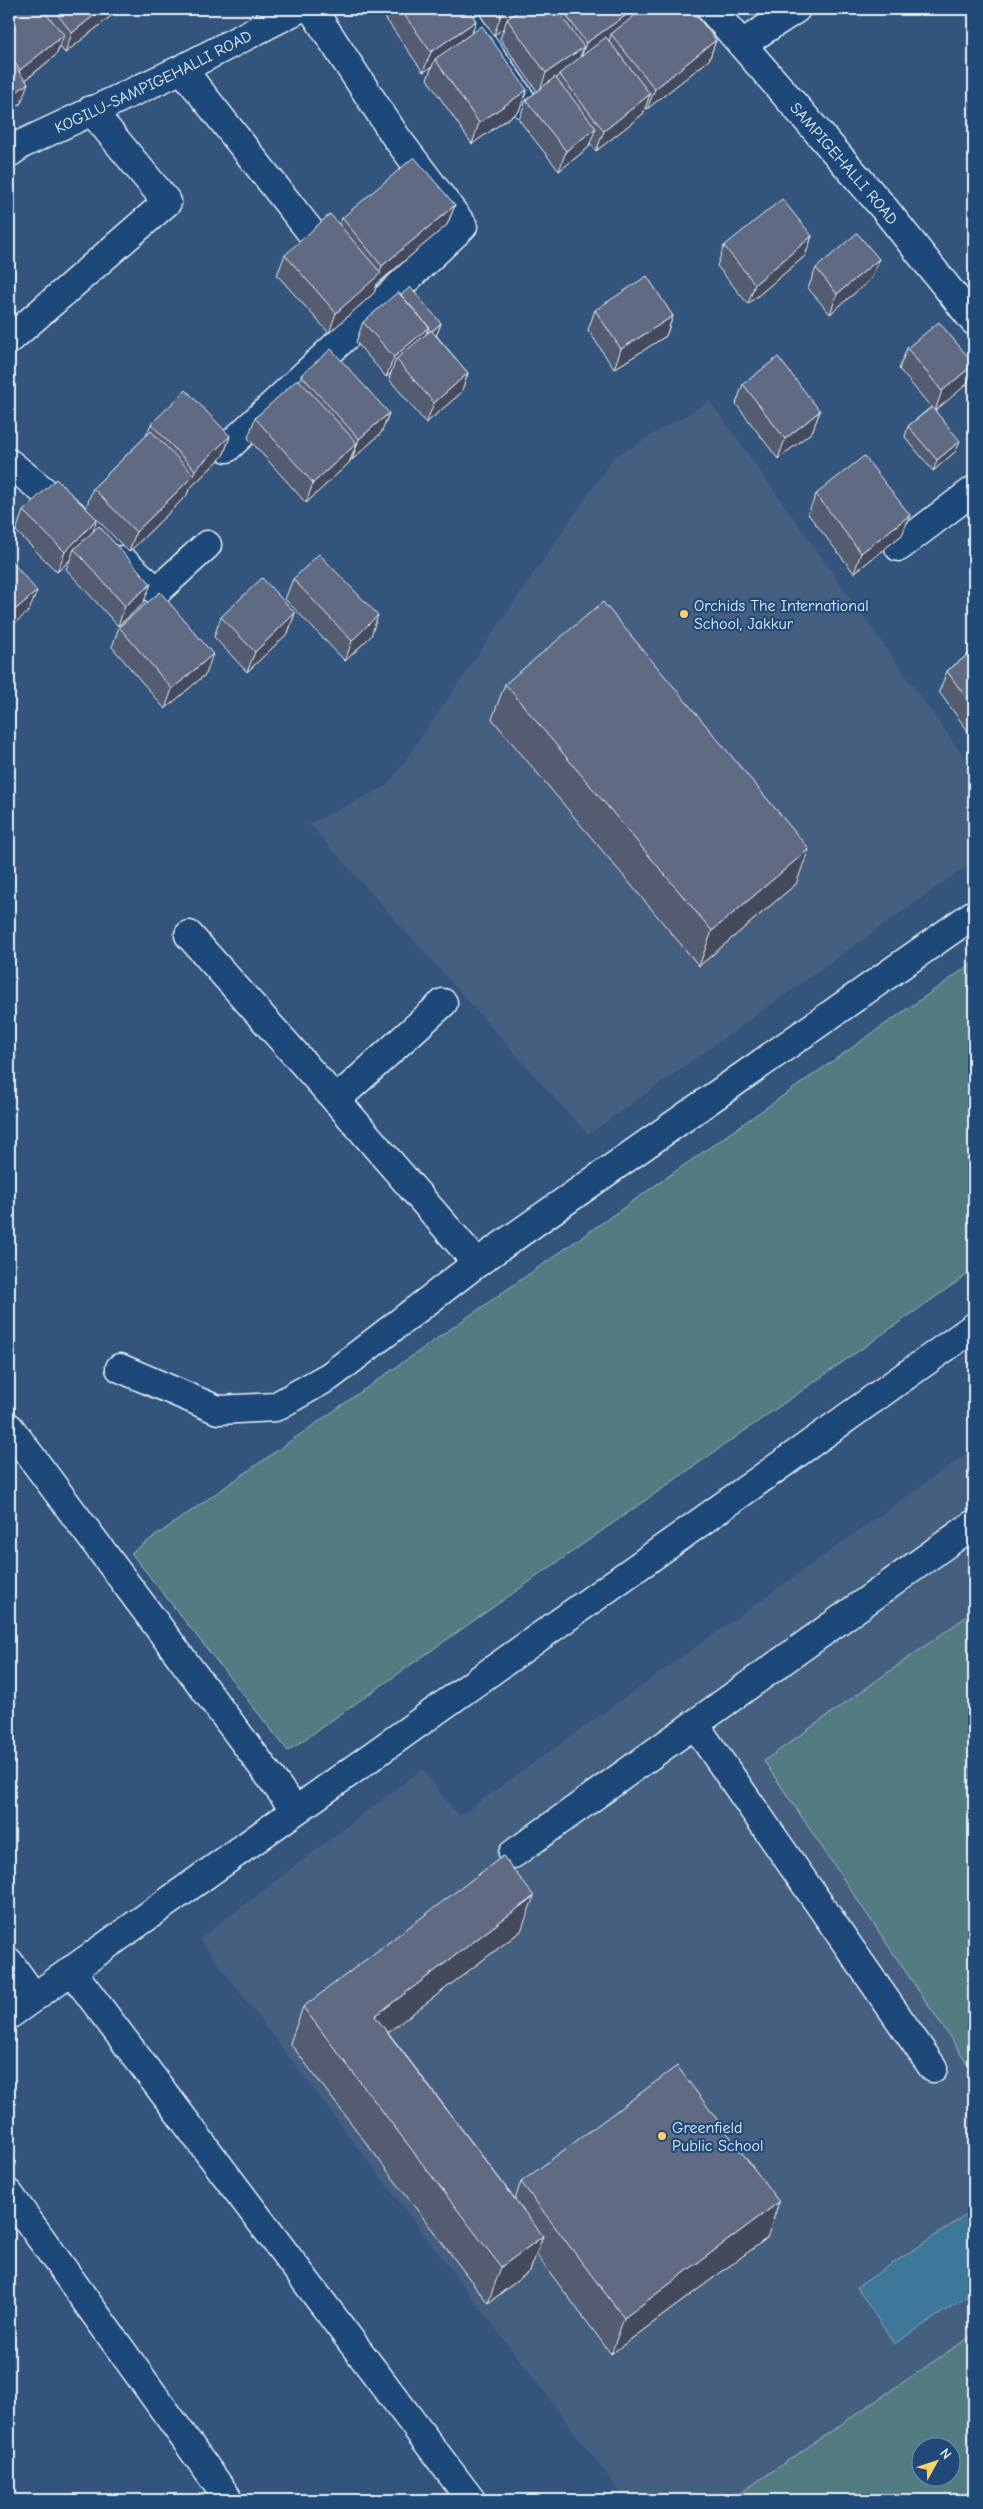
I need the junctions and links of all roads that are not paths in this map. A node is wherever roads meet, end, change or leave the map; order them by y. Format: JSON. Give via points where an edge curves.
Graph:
{"nodes":[{"id":1,"x":298,"y":9,"type":"edge"},
{"id":2,"x":312,"y":9,"type":"edge"},
{"id":3,"x":458,"y":9,"type":"edge"},
{"id":4,"x":711,"y":9,"type":"edge"},
{"id":5,"x":796,"y":9,"type":"edge"},
{"id":6,"x":742,"y":44,"type":"junction"},
{"id":7,"x":182,"y":69,"type":"junction"},
{"id":8,"x":524,"y":104,"type":"edge"},
{"id":9,"x":90,"y":110,"type":"junction"},
{"id":10,"x":9,"y":153,"type":"edge"},
{"id":11,"x":310,"y":231,"type":"edge"},
{"id":12,"x":974,"y":322,"type":"edge"},
{"id":13,"x":9,"y":340,"type":"edge"},
{"id":14,"x":227,"y":448,"type":"edge"},
{"id":15,"x":9,"y":463,"type":"edge"},
{"id":16,"x":974,"y":490,"type":"edge"},
{"id":17,"x":207,"y":545,"type":"dead end"},
{"id":18,"x":899,"y":547,"type":"dead end"},
{"id":19,"x":974,"y":914,"type":"edge"},
{"id":20,"x":189,"y":935,"type":"dead end"},
{"id":21,"x":443,"y":1003,"type":"dead end"},
{"id":22,"x":336,"y":1100,"type":"junction"},
{"id":23,"x":477,"y":1263,"type":"junction"},
{"id":24,"x":974,"y":1327,"type":"edge"},
{"id":25,"x":120,"y":1368,"type":"dead end"},
{"id":26,"x":9,"y":1427,"type":"edge"},
{"id":27,"x":974,"y":1524,"type":"edge"},
{"id":28,"x":695,"y":1725,"type":"junction"},
{"id":29,"x":295,"y":1810,"type":"junction"},
{"id":30,"x":513,"y":1854,"type":"dead end"},
{"id":31,"x":9,"y":1962,"type":"edge"},
{"id":32,"x":71,"y":1970,"type":"junction"},
{"id":33,"x":34,"y":1997,"type":"junction"},
{"id":34,"x":9,"y":2015,"type":"edge"},
{"id":35,"x":933,"y":2068,"type":"dead end"},
{"id":36,"x":9,"y":2194,"type":"edge"},
{"id":37,"x":228,"y":2500,"type":"edge"},
{"id":38,"x":471,"y":2500,"type":"edge"}],
"edges":[{"from":1,"to":7,"type":"street","name":"KOGILU-SAMPIGEHALLI ROAD"},
{"from":2,"to":14,"type":"street","via":[[396,137],[462,226]]},
{"from":3,"to":8,"type":"street"},
{"from":4,"to":6,"type":"street","name":"SAMPIGEHALLI ROAD"},
{"from":5,"to":6,"type":"street"},
{"from":6,"to":12,"type":"street","name":"SAMPIGEHALLI ROAD","via":[[883,207]]},
{"from":7,"to":9,"type":"street","name":"KOGILU-SAMPIGEHALLI ROAD"},
{"from":7,"to":11,"type":"street"},
{"from":9,"to":10,"type":"street","name":"KOGILU-SAMPIGEHALLI ROAD"},
{"from":9,"to":13,"type":"street","via":[[167,202]]},
{"from":15,"to":17,"type":"street","via":[[156,591]]},
{"from":16,"to":18,"type":"street"},
{"from":19,"to":23,"type":"street"},
{"from":20,"to":22,"type":"street"},
{"from":21,"to":22,"type":"street"},
{"from":22,"to":23,"type":"street"},
{"from":23,"to":25,"type":"street","via":[[330,1376],[275,1407],[218,1410]]},
{"from":24,"to":29,"type":"street"},
{"from":26,"to":29,"type":"street"},
{"from":27,"to":28,"type":"street"},
{"from":28,"to":30,"type":"street"},
{"from":28,"to":35,"type":"street"},
{"from":29,"to":32,"type":"street"},
{"from":31,"to":33,"type":"street"},
{"from":32,"to":33,"type":"street"},
{"from":32,"to":38,"type":"street"},
{"from":33,"to":34,"type":"street"},
{"from":36,"to":37,"type":"street"}]}
